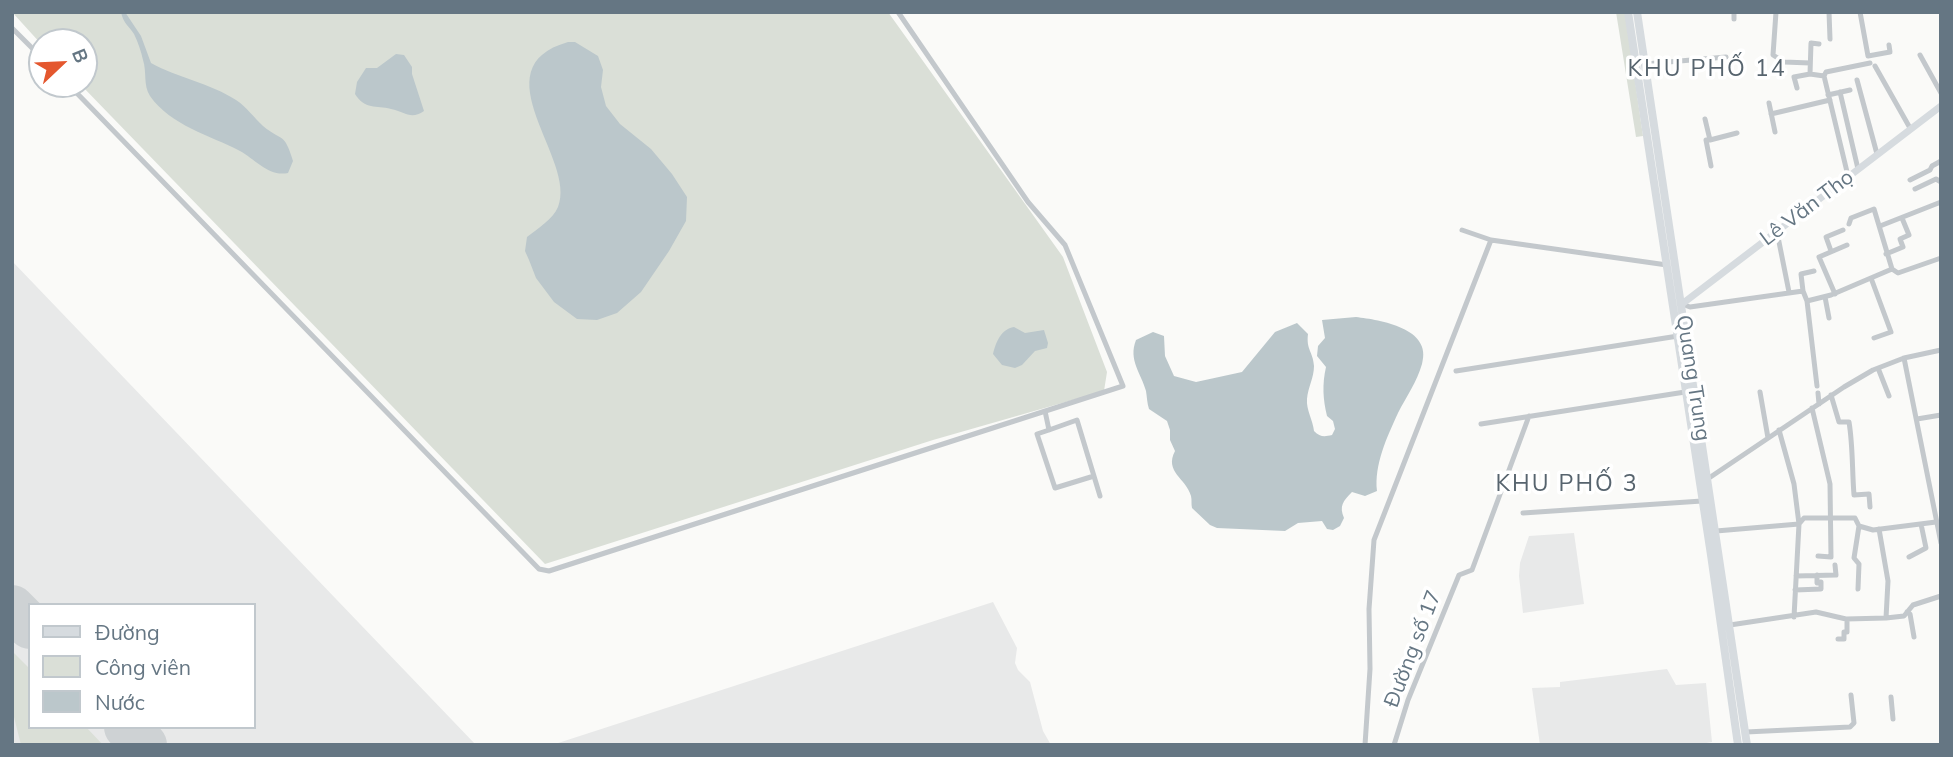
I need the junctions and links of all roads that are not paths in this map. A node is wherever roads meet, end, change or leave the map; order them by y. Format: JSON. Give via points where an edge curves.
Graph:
{"nodes":[{"id":1,"x":898,"y":12,"type":"edge"},
{"id":2,"x":1628,"y":12,"type":"edge"},
{"id":3,"x":1637,"y":12,"type":"edge"},
{"id":4,"x":1776,"y":12,"type":"edge"},
{"id":5,"x":1829,"y":12,"type":"edge"},
{"id":6,"x":1860,"y":12,"type":"edge"},
{"id":7,"x":12,"y":28,"type":"edge"},
{"id":8,"x":1830,"y":39,"type":"dead end"},
{"id":9,"x":28,"y":44,"type":"edge"},
{"id":10,"x":1819,"y":44,"type":"dead end"},
{"id":11,"x":1889,"y":46,"type":"dead end"},
{"id":12,"x":1920,"y":55,"type":"dead end"},
{"id":13,"x":1726,"y":57,"type":"dead end"},
{"id":14,"x":1871,"y":62,"type":"junction"},
{"id":15,"x":1810,"y":63,"type":"junction"},
{"id":16,"x":1645,"y":64,"type":"junction"},
{"id":17,"x":1810,"y":74,"type":"junction"},
{"id":18,"x":1824,"y":76,"type":"junction"},
{"id":19,"x":1857,"y":79,"type":"dead end"},
{"id":20,"x":1797,"y":88,"type":"dead end"},
{"id":21,"x":1850,"y":90,"type":"dead end"},
{"id":22,"x":1840,"y":92,"type":"junction"},
{"id":23,"x":1941,"y":93,"type":"edge"},
{"id":24,"x":1829,"y":97,"type":"junction"},
{"id":25,"x":82,"y":98,"type":"edge"},
{"id":26,"x":1769,"y":103,"type":"dead end"},
{"id":27,"x":1941,"y":106,"type":"edge"},
{"id":28,"x":1771,"y":114,"type":"junction"},
{"id":29,"x":1705,"y":119,"type":"dead end"},
{"id":30,"x":1910,"y":128,"type":"junction"},
{"id":31,"x":1775,"y":132,"type":"dead end"},
{"id":32,"x":1737,"y":133,"type":"dead end"},
{"id":33,"x":1710,"y":139,"type":"junction"},
{"id":34,"x":1653,"y":144,"type":"junction"},
{"id":35,"x":1877,"y":154,"type":"junction"},
{"id":36,"x":1941,"y":162,"type":"edge"},
{"id":37,"x":1711,"y":166,"type":"dead end"},
{"id":38,"x":1858,"y":169,"type":"junction"},
{"id":39,"x":1849,"y":176,"type":"junction"},
{"id":40,"x":1910,"y":180,"type":"dead end"},
{"id":41,"x":1941,"y":181,"type":"edge"},
{"id":42,"x":1915,"y":189,"type":"dead end"},
{"id":43,"x":1941,"y":202,"type":"edge"},
{"id":44,"x":1902,"y":218,"type":"junction"},
{"id":45,"x":1850,"y":225,"type":"dead end"},
{"id":46,"x":1880,"y":226,"type":"junction"},
{"id":47,"x":1462,"y":230,"type":"dead end"},
{"id":48,"x":1843,"y":230,"type":"dead end"},
{"id":49,"x":1777,"y":232,"type":"junction"},
{"id":50,"x":1491,"y":240,"type":"junction"},
{"id":51,"x":1847,"y":245,"type":"dead end"},
{"id":52,"x":1832,"y":251,"type":"junction"},
{"id":53,"x":1886,"y":254,"type":"junction"},
{"id":54,"x":1941,"y":258,"type":"edge"},
{"id":55,"x":1667,"y":265,"type":"junction"},
{"id":56,"x":1892,"y":269,"type":"junction"},
{"id":57,"x":1814,"y":271,"type":"dead end"},
{"id":58,"x":1871,"y":278,"type":"junction"},
{"id":59,"x":1803,"y":291,"type":"junction"},
{"id":60,"x":1789,"y":292,"type":"junction"},
{"id":61,"x":1835,"y":294,"type":"junction"},
{"id":62,"x":1825,"y":297,"type":"junction"},
{"id":63,"x":1807,"y":301,"type":"junction"},
{"id":64,"x":1682,"y":304,"type":"junction"},
{"id":65,"x":1674,"y":310,"type":"junction"},
{"id":66,"x":1829,"y":318,"type":"dead end"},
{"id":67,"x":1678,"y":336,"type":"junction"},
{"id":68,"x":1874,"y":338,"type":"dead end"},
{"id":69,"x":1941,"y":350,"type":"edge"},
{"id":70,"x":1904,"y":358,"type":"junction"},
{"id":71,"x":1878,"y":368,"type":"junction"},
{"id":72,"x":1456,"y":371,"type":"dead end"},
{"id":73,"x":1685,"y":392,"type":"junction"},
{"id":74,"x":1760,"y":392,"type":"dead end"},
{"id":75,"x":1831,"y":395,"type":"junction"},
{"id":76,"x":1889,"y":396,"type":"dead end"},
{"id":77,"x":1819,"y":404,"type":"junction"},
{"id":78,"x":1812,"y":408,"type":"junction"},
{"id":79,"x":1045,"y":411,"type":"junction"},
{"id":80,"x":1941,"y":415,"type":"edge"},
{"id":81,"x":1529,"y":416,"type":"junction"},
{"id":82,"x":1917,"y":419,"type":"junction"},
{"id":83,"x":1481,"y":424,"type":"dead end"},
{"id":84,"x":1049,"y":429,"type":"junction"},
{"id":85,"x":1779,"y":430,"type":"junction"},
{"id":86,"x":1768,"y":438,"type":"junction"},
{"id":87,"x":1094,"y":476,"type":"junction"},
{"id":88,"x":1709,"y":478,"type":"junction"},
{"id":89,"x":1100,"y":495,"type":"dead end"},
{"id":90,"x":1702,"y":501,"type":"junction"},
{"id":91,"x":1870,"y":507,"type":"dead end"},
{"id":92,"x":1523,"y":513,"type":"dead end"},
{"id":93,"x":1832,"y":518,"type":"junction"},
{"id":94,"x":1936,"y":522,"type":"junction"},
{"id":95,"x":1799,"y":524,"type":"junction"},
{"id":96,"x":1921,"y":524,"type":"junction"},
{"id":97,"x":1859,"y":526,"type":"junction"},
{"id":98,"x":1879,"y":529,"type":"junction"},
{"id":99,"x":1716,"y":531,"type":"junction"},
{"id":100,"x":1941,"y":543,"type":"edge"},
{"id":101,"x":1716,"y":554,"type":"junction"},
{"id":102,"x":1818,"y":556,"type":"dead end"},
{"id":103,"x":1909,"y":557,"type":"dead end"},
{"id":104,"x":1835,"y":565,"type":"dead end"},
{"id":105,"x":1816,"y":575,"type":"junction"},
{"id":106,"x":1796,"y":576,"type":"junction"},
{"id":107,"x":1858,"y":589,"type":"dead end"},
{"id":108,"x":1795,"y":590,"type":"junction"},
{"id":109,"x":1941,"y":596,"type":"edge"},
{"id":110,"x":1907,"y":612,"type":"junction"},
{"id":111,"x":1794,"y":617,"type":"junction"},
{"id":112,"x":1847,"y":618,"type":"junction"},
{"id":113,"x":1886,"y":618,"type":"junction"},
{"id":114,"x":1730,"y":625,"type":"junction"},
{"id":115,"x":1914,"y":637,"type":"dead end"},
{"id":116,"x":1838,"y":639,"type":"dead end"},
{"id":117,"x":1852,"y":695,"type":"dead end"},
{"id":118,"x":1891,"y":697,"type":"dead end"},
{"id":119,"x":1894,"y":719,"type":"dead end"},
{"id":120,"x":1741,"y":733,"type":"junction"},
{"id":121,"x":1365,"y":745,"type":"edge"},
{"id":122,"x":1394,"y":745,"type":"edge"},
{"id":123,"x":1738,"y":745,"type":"edge"},
{"id":124,"x":1747,"y":745,"type":"edge"}],
"edges":[{"from":1,"to":79,"type":"street","via":[[1028,202],[1065,245],[1123,386]]},
{"from":2,"to":34,"type":"main road","name":"Quang Trung"},
{"from":3,"to":16,"type":"main road","name":"Quang Trung"},
{"from":4,"to":15,"type":"street","via":[[1773,55],[1784,62]]},
{"from":5,"to":8,"type":"street"},
{"from":6,"to":14,"type":"street"},
{"from":7,"to":9,"type":"street"},
{"from":10,"to":15,"type":"street","via":[[1811,43]]},
{"from":11,"to":14,"type":"street","via":[[1890,52]]},
{"from":12,"to":23,"type":"street"},
{"from":13,"to":16,"type":"street"},
{"from":14,"to":18,"type":"street"},
{"from":14,"to":30,"type":"street"},
{"from":15,"to":17,"type":"street"},
{"from":16,"to":34,"type":"main road","name":"Quang Trung"},
{"from":17,"to":18,"type":"street"},
{"from":17,"to":20,"type":"street","via":[[1794,77]]},
{"from":18,"to":24,"type":"street"},
{"from":19,"to":35,"type":"street"},
{"from":21,"to":22,"type":"street"},
{"from":22,"to":24,"type":"street"},
{"from":22,"to":38,"type":"street"},
{"from":24,"to":28,"type":"street"},
{"from":24,"to":39,"type":"street"},
{"from":25,"to":79,"type":"street","via":[[539,569],[548,571]]},
{"from":26,"to":28,"type":"street"},
{"from":27,"to":30,"type":"main road","name":"Lê Văn Thọ"},
{"from":28,"to":31,"type":"street"},
{"from":29,"to":33,"type":"street"},
{"from":30,"to":35,"type":"main road","name":"Lê Văn Thọ"},
{"from":32,"to":33,"type":"street"},
{"from":33,"to":37,"type":"street","via":[[1706,141]]},
{"from":34,"to":55,"type":"main road","name":"Quang Trung"},
{"from":34,"to":64,"type":"main road","name":"Quang Trung"},
{"from":35,"to":38,"type":"main road","name":"Lê Văn Thọ"},
{"from":36,"to":40,"type":"street"},
{"from":38,"to":39,"type":"main road","name":"Lê Văn Thọ"},
{"from":39,"to":49,"type":"main road","name":"Lê Văn Thọ"},
{"from":41,"to":42,"type":"street"},
{"from":43,"to":44,"type":"street"},
{"from":44,"to":46,"type":"street"},
{"from":44,"to":53,"type":"street","via":[[1909,235],[1900,239],[1903,247]]},
{"from":45,"to":46,"type":"street","via":[[1851,218],[1874,209]]},
{"from":46,"to":53,"type":"street"},
{"from":47,"to":50,"type":"street"},
{"from":48,"to":52,"type":"street","via":[[1826,237]]},
{"from":49,"to":60,"type":"street"},
{"from":49,"to":64,"type":"main road","name":"Lê Văn Thọ"},
{"from":50,"to":55,"type":"street"},
{"from":50,"to":121,"type":"street","via":[[1374,540]]},
{"from":51,"to":52,"type":"street"},
{"from":52,"to":61,"type":"street","via":[[1819,257]]},
{"from":53,"to":56,"type":"street"},
{"from":54,"to":56,"type":"street","via":[[1898,274]]},
{"from":55,"to":65,"type":"main road","name":"Quang Trung"},
{"from":56,"to":58,"type":"street"},
{"from":57,"to":59,"type":"street","via":[[1801,274]]},
{"from":58,"to":61,"type":"street"},
{"from":58,"to":68,"type":"street","via":[[1891,332]]},
{"from":59,"to":60,"type":"street"},
{"from":59,"to":63,"type":"street"},
{"from":60,"to":64,"type":"street","via":[[1690,307]]},
{"from":61,"to":62,"type":"street"},
{"from":62,"to":63,"type":"street"},
{"from":62,"to":66,"type":"street"},
{"from":63,"to":77,"type":"street"},
{"from":64,"to":65,"type":"main road","name":"Lê Văn Thọ"},
{"from":64,"to":88,"type":"main road","name":"Quang Trung"},
{"from":65,"to":67,"type":"main road","name":"Quang Trung"},
{"from":67,"to":72,"type":"street"},
{"from":67,"to":73,"type":"main road","name":"Quang Trung"},
{"from":69,"to":70,"type":"street"},
{"from":70,"to":71,"type":"street"},
{"from":70,"to":82,"type":"street"},
{"from":71,"to":75,"type":"street"},
{"from":71,"to":76,"type":"street"},
{"from":73,"to":81,"type":"street"},
{"from":73,"to":90,"type":"main road","name":"Quang Trung"},
{"from":74,"to":86,"type":"street"},
{"from":75,"to":77,"type":"street"},
{"from":75,"to":91,"type":"street","via":[[1839,422],[1849,422],[1854,495],[1869,495]]},
{"from":77,"to":78,"type":"street"},
{"from":78,"to":85,"type":"street"},
{"from":78,"to":93,"type":"street","via":[[1830,484]]},
{"from":79,"to":84,"type":"street"},
{"from":80,"to":82,"type":"street"},
{"from":81,"to":83,"type":"street"},
{"from":81,"to":122,"type":"street","name":"Đường số 17","via":[[1472,570],[1459,575]]},
{"from":82,"to":94,"type":"street"},
{"from":84,"to":87,"type":"street","via":[[1077,420]]},
{"from":84,"to":87,"type":"street","via":[[1037,434],[1055,488]]},
{"from":85,"to":86,"type":"street"},
{"from":85,"to":95,"type":"street"},
{"from":86,"to":88,"type":"street"},
{"from":87,"to":89,"type":"street"},
{"from":88,"to":99,"type":"main road","name":"Quang Trung"},
{"from":90,"to":92,"type":"street"},
{"from":90,"to":101,"type":"main road","name":"Quang Trung"},
{"from":93,"to":95,"type":"street","via":[[1804,518]]},
{"from":93,"to":97,"type":"street","via":[[1855,518]]},
{"from":93,"to":102,"type":"street","via":[[1831,557]]},
{"from":94,"to":96,"type":"street"},
{"from":94,"to":100,"type":"street"},
{"from":95,"to":99,"type":"street"},
{"from":95,"to":106,"type":"street"},
{"from":96,"to":98,"type":"street"},
{"from":96,"to":103,"type":"street","via":[[1926,548]]},
{"from":97,"to":98,"type":"street"},
{"from":97,"to":107,"type":"street","via":[[1854,558]]},
{"from":98,"to":113,"type":"street","via":[[1888,581]]},
{"from":99,"to":101,"type":"main road","name":"Quang Trung"},
{"from":101,"to":114,"type":"main road","name":"Quang Trung"},
{"from":101,"to":120,"type":"main road","name":"Quang Trung"},
{"from":104,"to":105,"type":"street","via":[[1836,575]]},
{"from":105,"to":106,"type":"street"},
{"from":105,"to":108,"type":"street","via":[[1821,589]]},
{"from":106,"to":108,"type":"street"},
{"from":108,"to":111,"type":"street"},
{"from":109,"to":110,"type":"street","via":[[1913,605]]},
{"from":110,"to":113,"type":"street"},
{"from":110,"to":115,"type":"street"},
{"from":111,"to":112,"type":"street","via":[[1816,612]]},
{"from":111,"to":114,"type":"street"},
{"from":112,"to":113,"type":"street"},
{"from":112,"to":116,"type":"street","via":[[1847,632],[1844,639]]},
{"from":114,"to":120,"type":"main road","name":"Quang Trung"},
{"from":117,"to":120,"type":"street","via":[[1854,723],[1850,727]]},
{"from":118,"to":119,"type":"street"},
{"from":120,"to":123,"type":"main road","name":"Quang Trung"},
{"from":120,"to":124,"type":"main road","name":"Quang Trung"}]}
